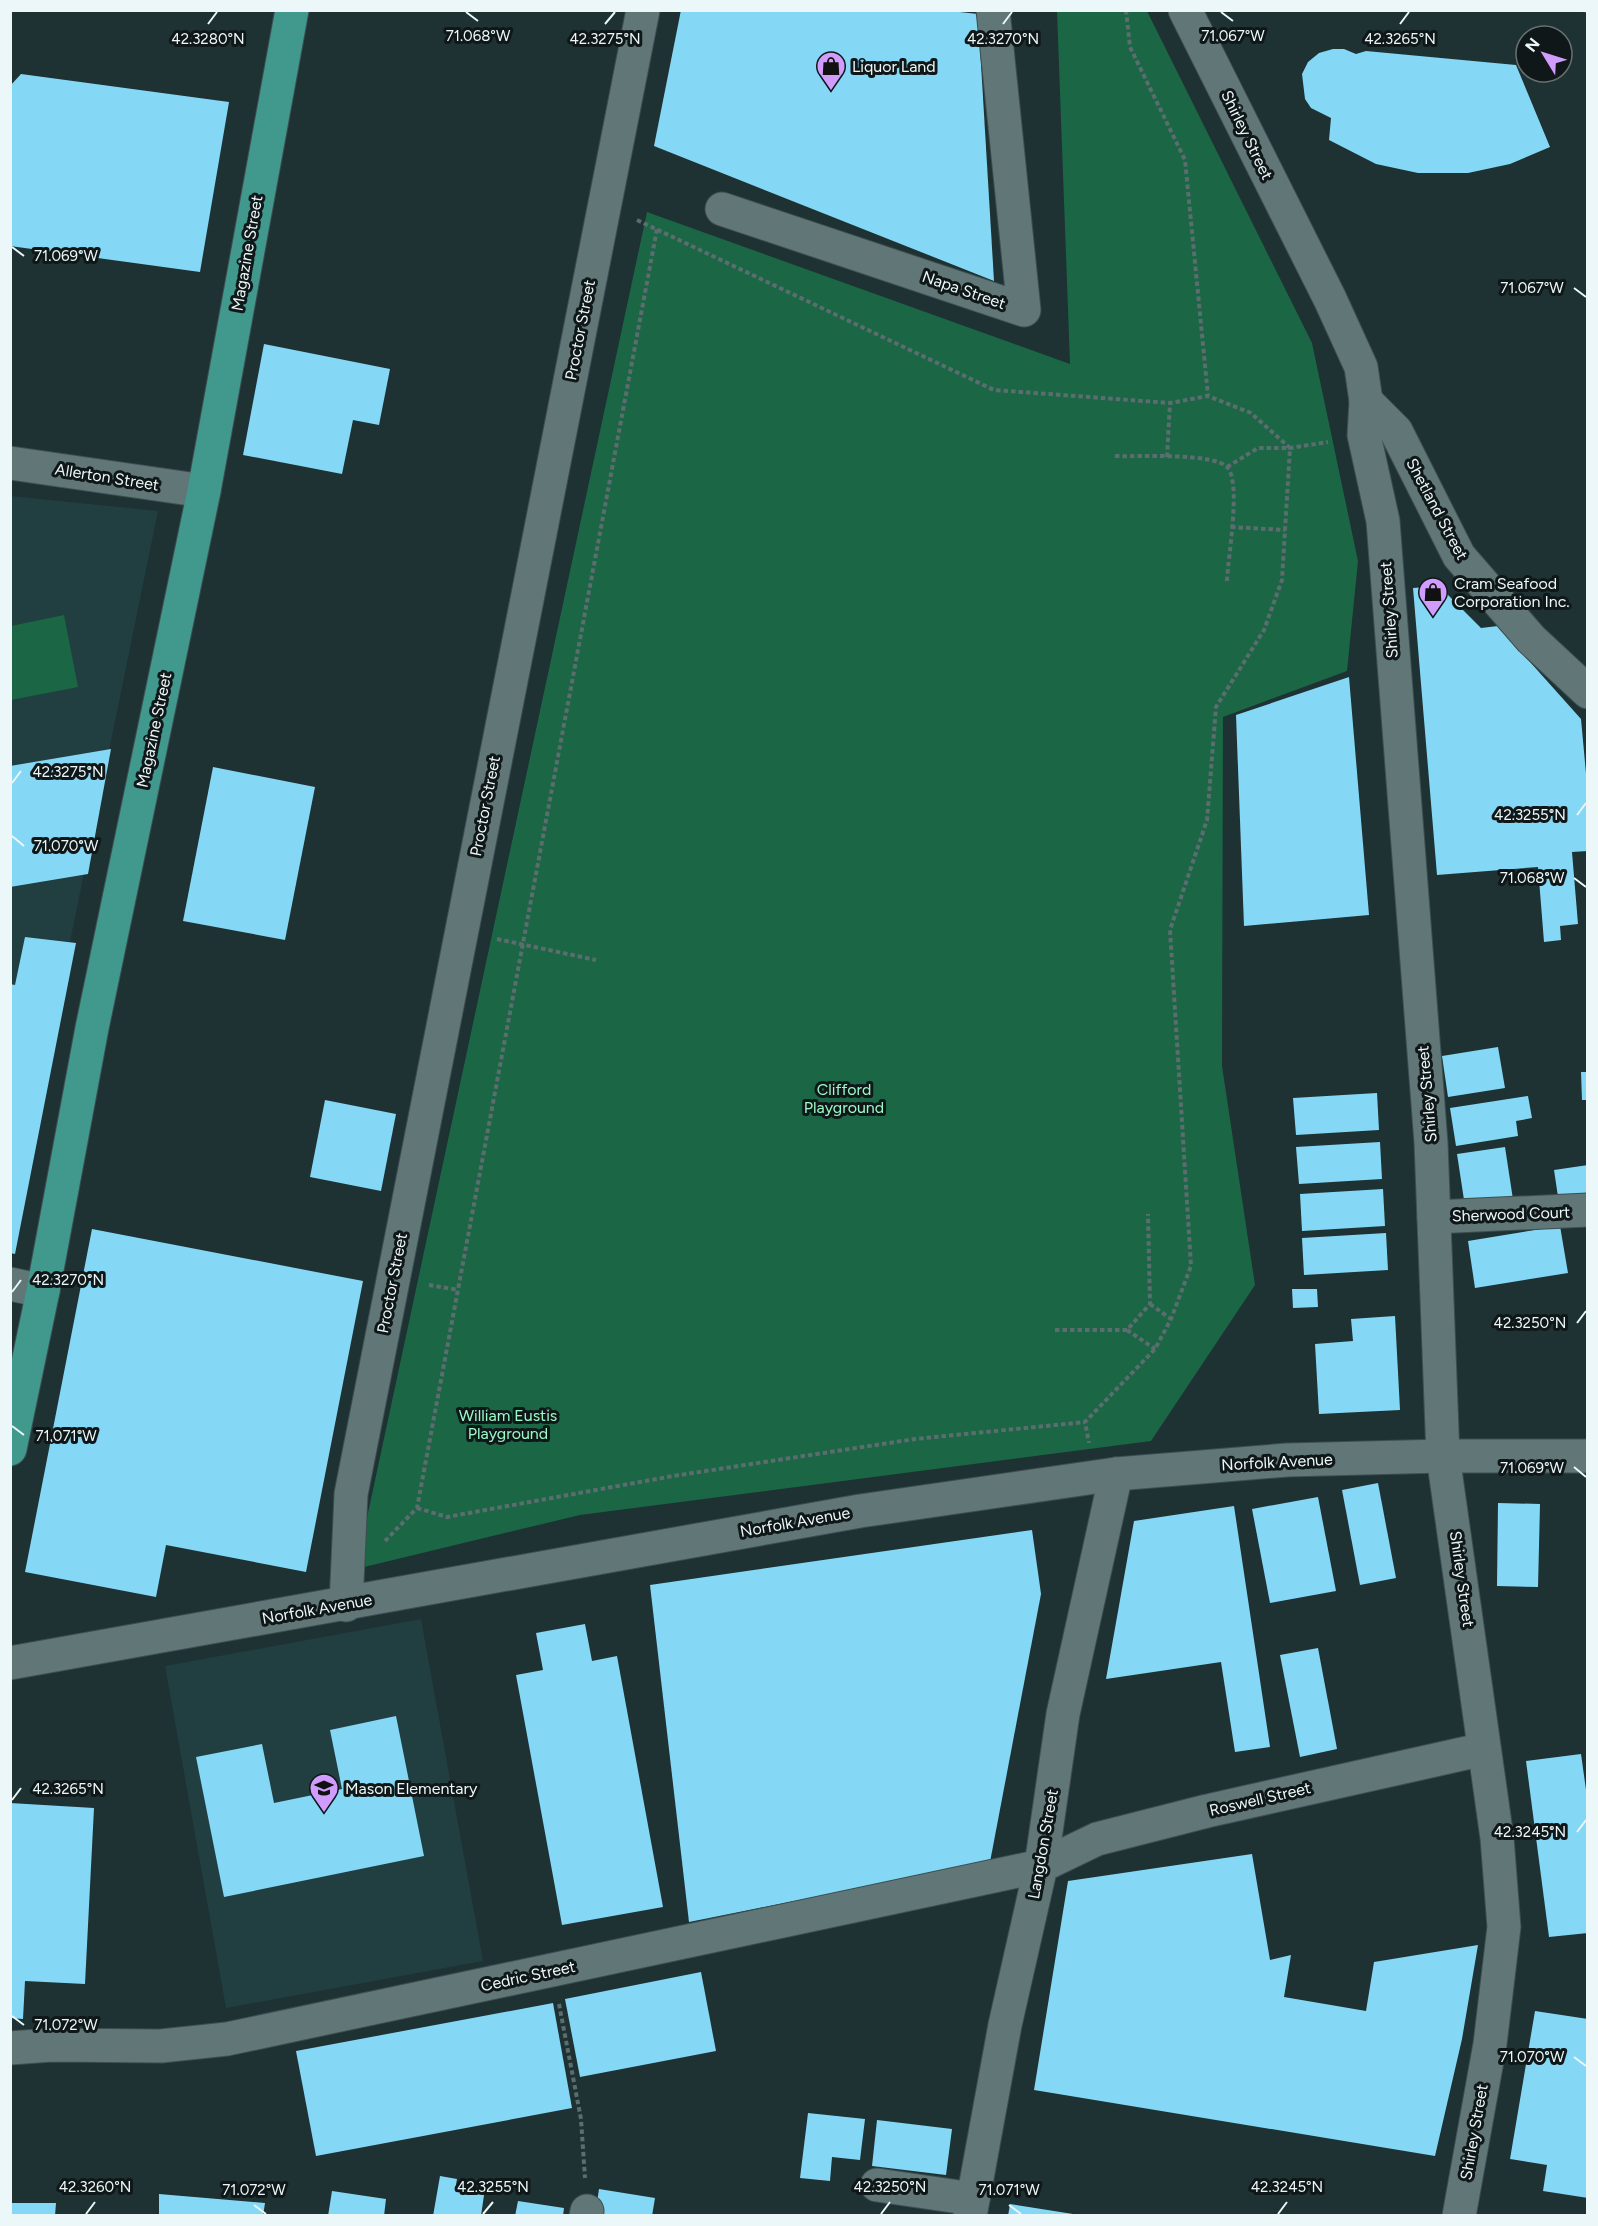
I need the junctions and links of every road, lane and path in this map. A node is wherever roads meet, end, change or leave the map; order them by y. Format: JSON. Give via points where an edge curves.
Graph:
{"nodes":[{"id":1,"x":292,"y":10,"type":"edge"},
{"id":2,"x":643,"y":10,"type":"edge"},
{"id":3,"x":993,"y":10,"type":"edge"},
{"id":4,"x":1126,"y":10,"type":"edge"},
{"id":5,"x":1185,"y":10,"type":"edge"},
{"id":6,"x":1582,"y":10,"type":"edge"},
{"id":7,"x":1587,"y":11,"type":"edge"},
{"id":8,"x":722,"y":209,"type":"dead end"},
{"id":9,"x":603,"y":216,"type":"junction"},
{"id":10,"x":657,"y":229,"type":"junction"},
{"id":11,"x":1208,"y":396,"type":"junction"},
{"id":12,"x":1366,"y":401,"type":"junction"},
{"id":13,"x":1170,"y":403,"type":"junction"},
{"id":14,"x":1290,"y":448,"type":"junction"},
{"id":15,"x":1115,"y":456,"type":"dead end"},
{"id":16,"x":1167,"y":457,"type":"junction"},
{"id":17,"x":10,"y":463,"type":"edge"},
{"id":18,"x":1227,"y":467,"type":"junction"},
{"id":19,"x":204,"y":491,"type":"junction"},
{"id":20,"x":1231,"y":527,"type":"junction"},
{"id":21,"x":1285,"y":530,"type":"junction"},
{"id":22,"x":1227,"y":581,"type":"dead end"},
{"id":23,"x":1587,"y":692,"type":"edge"},
{"id":24,"x":523,"y":944,"type":"junction"},
{"id":25,"x":596,"y":960,"type":"dead end"},
{"id":26,"x":1587,"y":1210,"type":"edge"},
{"id":27,"x":1148,"y":1214,"type":"dead end"},
{"id":28,"x":1434,"y":1217,"type":"junction"},
{"id":29,"x":10,"y":1284,"type":"edge"},
{"id":30,"x":43,"y":1291,"type":"junction"},
{"id":31,"x":1150,"y":1304,"type":"junction"},
{"id":32,"x":1171,"y":1319,"type":"junction"},
{"id":33,"x":1055,"y":1330,"type":"dead end"},
{"id":34,"x":1127,"y":1330,"type":"junction"},
{"id":35,"x":1155,"y":1349,"type":"junction"},
{"id":36,"x":1085,"y":1422,"type":"junction"},
{"id":37,"x":10,"y":1449,"type":"edge"},
{"id":38,"x":1088,"y":1453,"type":"dead end"},
{"id":39,"x":1443,"y":1456,"type":"junction"},
{"id":40,"x":1587,"y":1456,"type":"edge"},
{"id":41,"x":1116,"y":1474,"type":"junction"},
{"id":42,"x":417,"y":1508,"type":"junction"},
{"id":43,"x":380,"y":1546,"type":"dead end"},
{"id":44,"x":346,"y":1605,"type":"junction"},
{"id":45,"x":10,"y":1663,"type":"edge"},
{"id":46,"x":1484,"y":1749,"type":"junction"},
{"id":47,"x":1041,"y":1866,"type":"junction"},
{"id":48,"x":553,"y":1970,"type":"junction"},
{"id":49,"x":10,"y":2048,"type":"edge"},
{"id":50,"x":877,"y":2185,"type":"dead end"},
{"id":51,"x":971,"y":2207,"type":"edge"},
{"id":52,"x":587,"y":2213,"type":"edge"},
{"id":53,"x":1460,"y":2216,"type":"edge"}],
"edges":[{"from":1,"to":19,"type":"main road","name":"Magazine Street"},
{"from":2,"to":9,"type":"street","name":"Proctor Street"},
{"from":3,"to":8,"type":"street","name":"Napa Street","via":[[1024,310]]},
{"from":4,"to":11,"type":"path","via":[[1130,47],[1185,160]]},
{"from":5,"to":12,"type":"street","name":"Shirley Street","via":[[1349,338],[1361,367]]},
{"from":6,"to":7,"type":"path"},
{"from":9,"to":10,"type":"path","via":[[638,220]]},
{"from":9,"to":44,"type":"street","name":"Proctor Street","via":[[351,1494]]},
{"from":10,"to":13,"type":"path","via":[[994,390]]},
{"from":10,"to":24,"type":"path"},
{"from":11,"to":13,"type":"path"},
{"from":11,"to":14,"type":"path","via":[[1251,413]]},
{"from":12,"to":23,"type":"street","name":"Shetland Street","via":[[1396,431],[1459,556],[1531,639]]},
{"from":12,"to":28,"type":"street","name":"Shirley Street","via":[[1364,435],[1383,521]]},
{"from":13,"to":16,"type":"path"},
{"from":14,"to":18,"type":"path","via":[[1258,448]]},
{"from":14,"to":21,"type":"path"},
{"from":15,"to":16,"type":"path"},
{"from":16,"to":18,"type":"path","via":[[1211,459]]},
{"from":17,"to":19,"type":"street","name":"Allerton Street"},
{"from":18,"to":20,"type":"path","via":[[1234,482]]},
{"from":19,"to":30,"type":"main road","name":"Magazine Street","via":[[92,1028]]},
{"from":20,"to":21,"type":"path"},
{"from":20,"to":22,"type":"path"},
{"from":21,"to":32,"type":"path","via":[[1282,580],[1264,630],[1216,707],[1207,820],[1170,930],[1191,1266]]},
{"from":24,"to":25,"type":"path"},
{"from":24,"to":42,"type":"path"},
{"from":26,"to":28,"type":"street","name":"Sherwood Court"},
{"from":27,"to":31,"type":"path"},
{"from":28,"to":39,"type":"street","name":"Shirley Street"},
{"from":29,"to":30,"type":"street"},
{"from":30,"to":37,"type":"main road","name":"Magazine Street"},
{"from":31,"to":32,"type":"path"},
{"from":31,"to":34,"type":"path"},
{"from":32,"to":35,"type":"path"},
{"from":33,"to":34,"type":"path"},
{"from":34,"to":35,"type":"path"},
{"from":35,"to":36,"type":"path"},
{"from":36,"to":38,"type":"path"},
{"from":36,"to":42,"type":"path","via":[[915,1439],[673,1476],[447,1517]]},
{"from":39,"to":40,"type":"street","name":"Norfolk Avenue"},
{"from":39,"to":41,"type":"street","name":"Norfolk Avenue","via":[[1287,1460]]},
{"from":39,"to":46,"type":"street","name":"Shirley Street"},
{"from":41,"to":44,"type":"street","name":"Norfolk Avenue","via":[[860,1510]]},
{"from":41,"to":47,"type":"street","name":"Langdon Street","via":[[1063,1714]]},
{"from":42,"to":43,"type":"path"},
{"from":44,"to":45,"type":"street","name":"Norfolk Avenue"},
{"from":46,"to":47,"type":"street","name":"Roswell Street","via":[[1097,1839]]},
{"from":46,"to":53,"type":"street","name":"Shirley Street","via":[[1504,1927],[1490,2044]]},
{"from":47,"to":48,"type":"street","name":"Cedric Street"},
{"from":47,"to":51,"type":"street","name":"Langdon Street","via":[[1005,2025]]},
{"from":48,"to":49,"type":"street","name":"Cedric Street","via":[[227,2039],[161,2046]]},
{"from":48,"to":52,"type":"path","via":[[581,2119]]},
{"from":50,"to":51,"type":"street"}]}
